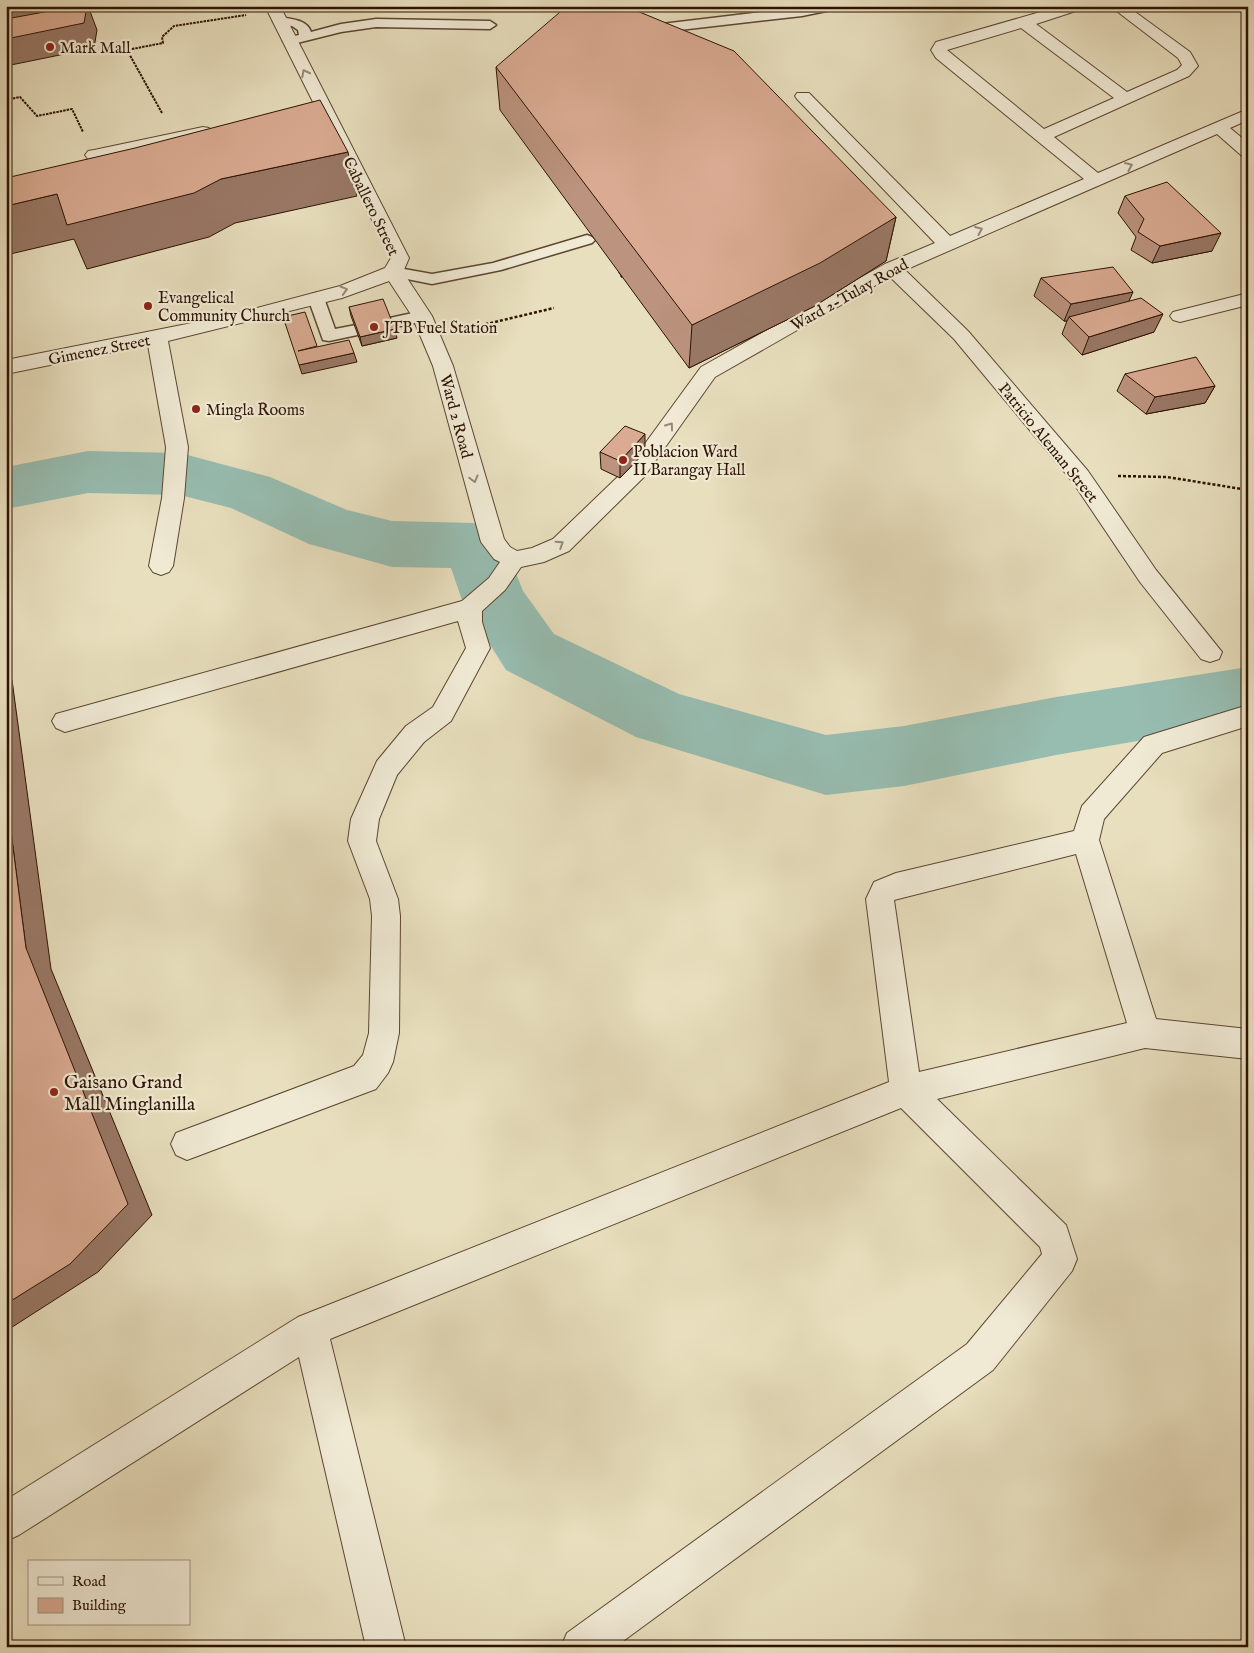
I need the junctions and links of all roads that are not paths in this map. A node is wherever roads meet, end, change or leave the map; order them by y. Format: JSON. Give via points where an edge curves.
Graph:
{"nodes":[{"id":1,"x":832,"y":6,"type":"edge"},
{"id":2,"x":1077,"y":6,"type":"edge"},
{"id":3,"x":1117,"y":6,"type":"edge"},
{"id":4,"x":274,"y":12,"type":"edge"},
{"id":5,"x":1157,"y":17,"type":"dead end"},
{"id":6,"x":1139,"y":21,"type":"junction"},
{"id":7,"x":1024,"y":23,"type":"junction"},
{"id":8,"x":490,"y":25,"type":"dead end"},
{"id":9,"x":634,"y":31,"type":"edge"},
{"id":10,"x":306,"y":36,"type":"junction"},
{"id":11,"x":289,"y":41,"type":"junction"},
{"id":12,"x":803,"y":96,"type":"dead end"},
{"id":13,"x":1126,"y":98,"type":"junction"},
{"id":14,"x":322,"y":106,"type":"junction"},
{"id":15,"x":303,"y":110,"type":"edge"},
{"id":16,"x":1248,"y":114,"type":"edge"},
{"id":17,"x":1219,"y":127,"type":"junction"},
{"id":18,"x":215,"y":129,"type":"edge"},
{"id":19,"x":1042,"y":136,"type":"junction"},
{"id":20,"x":1248,"y":152,"type":"edge"},
{"id":21,"x":94,"y":155,"type":"edge"},
{"id":22,"x":1096,"y":180,"type":"junction"},
{"id":23,"x":587,"y":240,"type":"dead end"},
{"id":24,"x":947,"y":244,"type":"junction"},
{"id":25,"x":892,"y":268,"type":"junction"},
{"id":26,"x":393,"y":272,"type":"junction"},
{"id":27,"x":316,"y":298,"type":"junction"},
{"id":28,"x":1248,"y":298,"type":"edge"},
{"id":29,"x":422,"y":316,"type":"junction"},
{"id":30,"x":1180,"y":316,"type":"dead end"},
{"id":31,"x":391,"y":323,"type":"edge"},
{"id":32,"x":356,"y":330,"type":"edge"},
{"id":33,"x":157,"y":338,"type":"junction"},
{"id":34,"x":6,"y":367,"type":"edge"},
{"id":35,"x":514,"y":560,"type":"junction"},
{"id":36,"x":162,"y":566,"type":"dead end"},
{"id":37,"x":485,"y":595,"type":"junction"},
{"id":38,"x":1210,"y":652,"type":"dead end"},
{"id":39,"x":1248,"y":715,"type":"edge"},
{"id":40,"x":65,"y":721,"type":"dead end"},
{"id":41,"x":1085,"y":840,"type":"junction"},
{"id":42,"x":1146,"y":1033,"type":"junction"},
{"id":43,"x":1248,"y":1044,"type":"edge"},
{"id":44,"x":906,"y":1091,"type":"junction"},
{"id":45,"x":187,"y":1144,"type":"dead end"},
{"id":46,"x":310,"y":1329,"type":"junction"},
{"id":47,"x":6,"y":1522,"type":"edge"},
{"id":48,"x":386,"y":1647,"type":"edge"},
{"id":49,"x":581,"y":1647,"type":"edge"}],
"edges":[{"from":1,"to":9,"type":"lane"},
{"from":2,"to":7,"type":"street"},
{"from":3,"to":6,"type":"street"},
{"from":4,"to":10,"type":"lane","via":[[304,28]]},
{"from":4,"to":11,"type":"street","name":"Caballero Street"},
{"from":5,"to":6,"type":"street"},
{"from":6,"to":13,"type":"street","via":[[1184,55],[1190,66],[1183,73]]},
{"from":7,"to":13,"type":"street"},
{"from":7,"to":19,"type":"street","via":[[942,45],[939,50]]},
{"from":8,"to":10,"type":"lane","via":[[376,23]]},
{"from":10,"to":11,"type":"lane"},
{"from":14,"to":11,"type":"street","name":"Caballero Street","one_way":true},
{"from":12,"to":24,"type":"street"},
{"from":13,"to":19,"type":"street"},
{"from":14,"to":15,"type":"street"},
{"from":14,"to":26,"type":"street","name":"Caballero Street","via":[[400,258]]},
{"from":16,"to":17,"type":"street","name":"Ward 2-Tulay Road"},
{"from":17,"to":20,"type":"street"},
{"from":22,"to":17,"type":"street","name":"Ward 2-Tulay Road","one_way":true},
{"from":18,"to":21,"type":"street"},
{"from":19,"to":22,"type":"street"},
{"from":24,"to":22,"type":"street","name":"Ward 2-Tulay Road","one_way":true},
{"from":23,"to":26,"type":"lane","via":[[495,267],[432,279]]},
{"from":24,"to":25,"type":"street","name":"Ward 2-Tulay Road"},
{"from":35,"to":25,"type":"street","name":"Ward 2-Tulay Road","one_way":true,"via":[[536,556],[561,545],[636,472],[703,365]]},
{"from":25,"to":38,"type":"street","name":"Patricio Aleman Street","via":[[961,335],[1080,476],[1148,576]]},
{"from":27,"to":26,"type":"street","name":"Gimenez Street","one_way":true,"via":[[376,281]]},
{"from":26,"to":29,"type":"street","name":"Ward 2 Road"},
{"from":27,"to":32,"type":"lane","via":[[329,336]]},
{"from":27,"to":33,"type":"street","name":"Gimenez Street"},
{"from":28,"to":30,"type":"street"},
{"from":29,"to":31,"type":"lane"},
{"from":29,"to":35,"type":"street","name":"Ward 2 Road","one_way":true,"via":[[443,366],[493,542]]},
{"from":33,"to":34,"type":"street","name":"Gimenez Street"},
{"from":33,"to":36,"type":"street","via":[[177,447]]},
{"from":35,"to":37,"type":"street"},
{"from":37,"to":40,"type":"street"},
{"from":37,"to":45,"type":"street","via":[[470,622],[478,648],[455,694],[442,714],[415,734],[386,769],[365,819],[362,841],[384,899],[386,916],[384,1033],[377,1062],[365,1078]]},
{"from":39,"to":41,"type":"street","via":[[1153,745],[1092,814]]},
{"from":41,"to":42,"type":"street"},
{"from":41,"to":44,"type":"street","via":[[884,891],[880,899]]},
{"from":42,"to":43,"type":"street"},
{"from":42,"to":44,"type":"street"},
{"from":44,"to":46,"type":"street"},
{"from":44,"to":49,"type":"street","via":[[1054,1236],[1060,1259],[980,1357]]},
{"from":46,"to":47,"type":"street"},
{"from":46,"to":48,"type":"street"}]}
